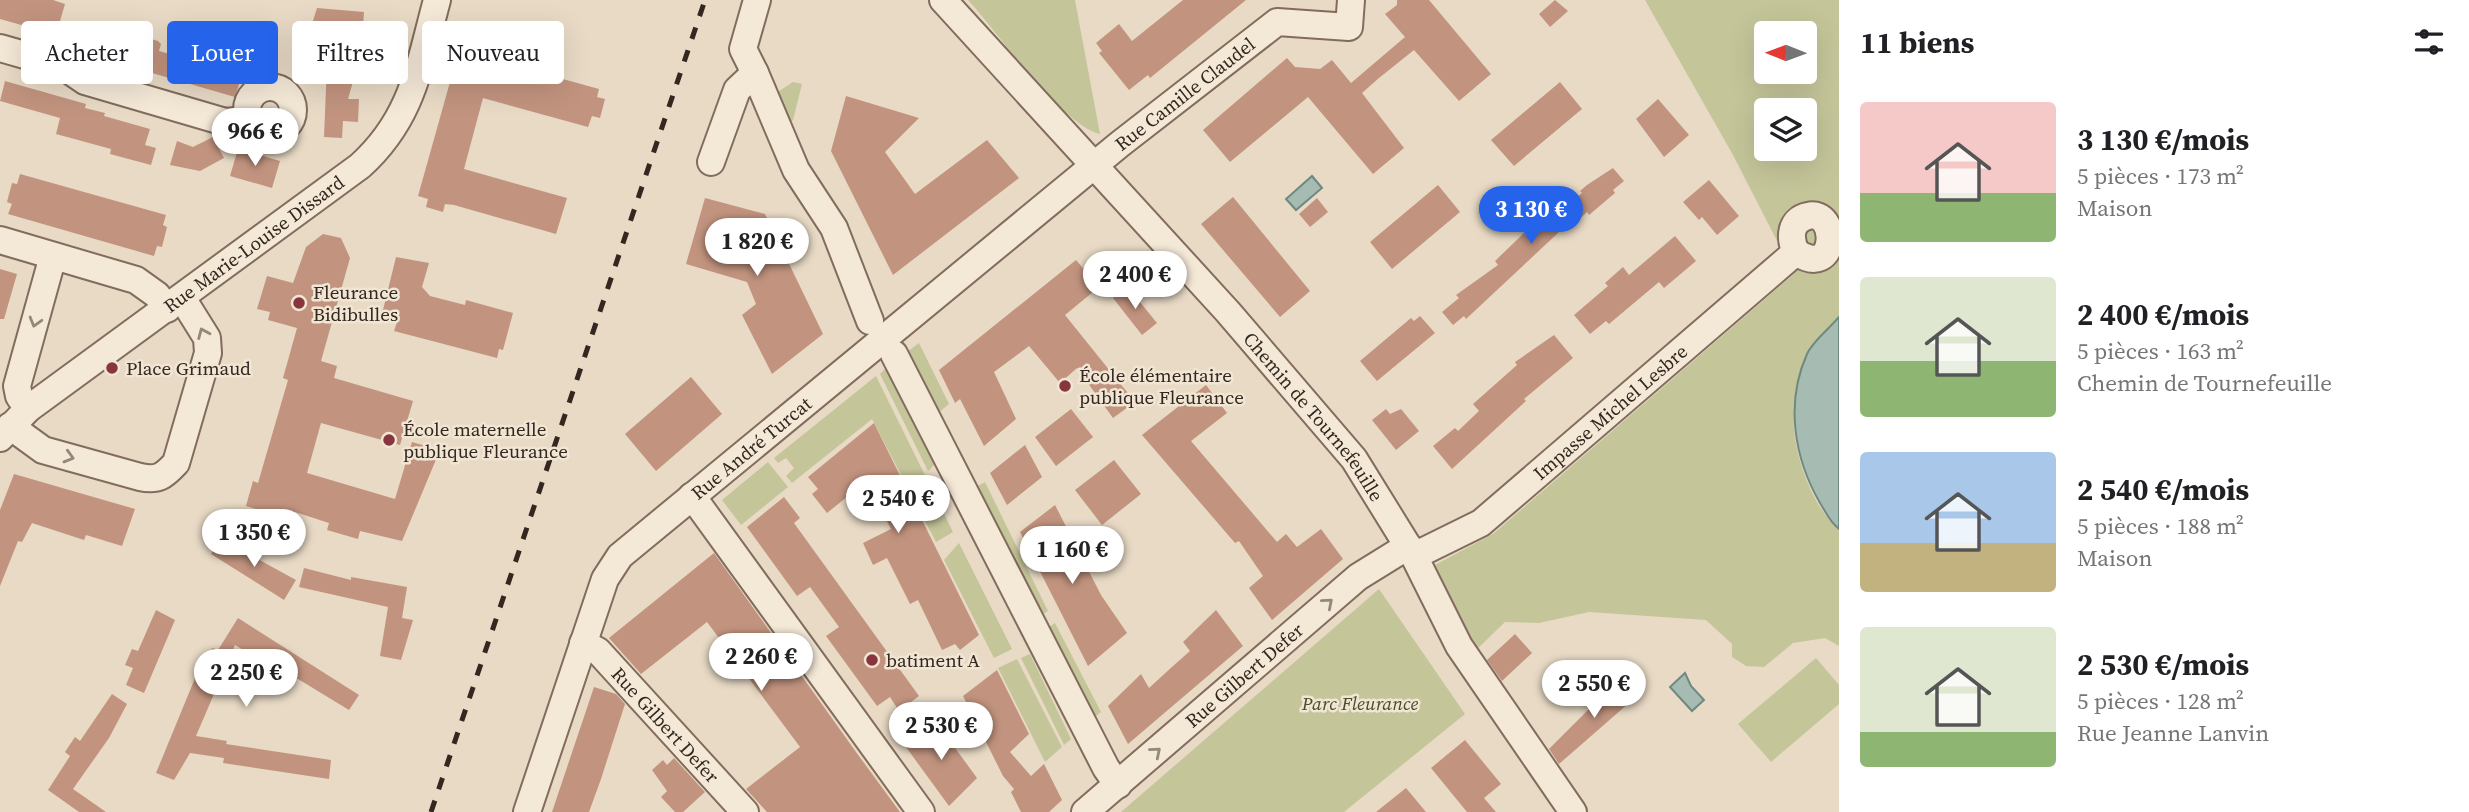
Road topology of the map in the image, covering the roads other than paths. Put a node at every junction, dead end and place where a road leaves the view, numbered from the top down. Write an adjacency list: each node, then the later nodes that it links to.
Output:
1 (437, 0): 14 (street, Rue Marie-Louise Dissard)
2 (757, 0): 7 (street)
3 (943, 0): 10 (street, Chemin de Tournefeuille)
4 (1351, 0): 5 (street, Rue Camille Claudel)
5 (1278, 11): 10 (street, Rue Camille Claudel)
6 (0, 48): 8 (street)
7 (755, 73): 9 (street); 15 (street)
8 (249, 120)
9 (711, 162)
10 (1094, 166): 18 (street, Rue André Turcat); 19 (street, Chemin de Tournefeuille)
11 (0, 240): 13 (street)
12 (1796, 252): 19 (street, Impasse Michel Lesbre)
13 (54, 256): 14 (street); 17 (street, one-way to 17)
14 (174, 303): 17 (street, Rue Marie-Louise Dissard); 17 (street, one-way to 14)
15 (870, 321)
16 (894, 354): 21 (street)
17 (13, 424)
18 (692, 496): 20 (street, Rue André Turcat); 24 (street)
19 (1411, 551): 21 (street, Rue Gilbert Defer, one-way to 19); 26 (street, Chemin de Tournefeuille)
20 (583, 643): 22 (street, Rue André Turcat); 23 (street, Rue Gilbert Defer)
21 (1118, 785): 25 (street, Rue Gilbert Defer)
22 (527, 812)
23 (745, 812)
24 (921, 812)
25 (1085, 812)
26 (1573, 812)

